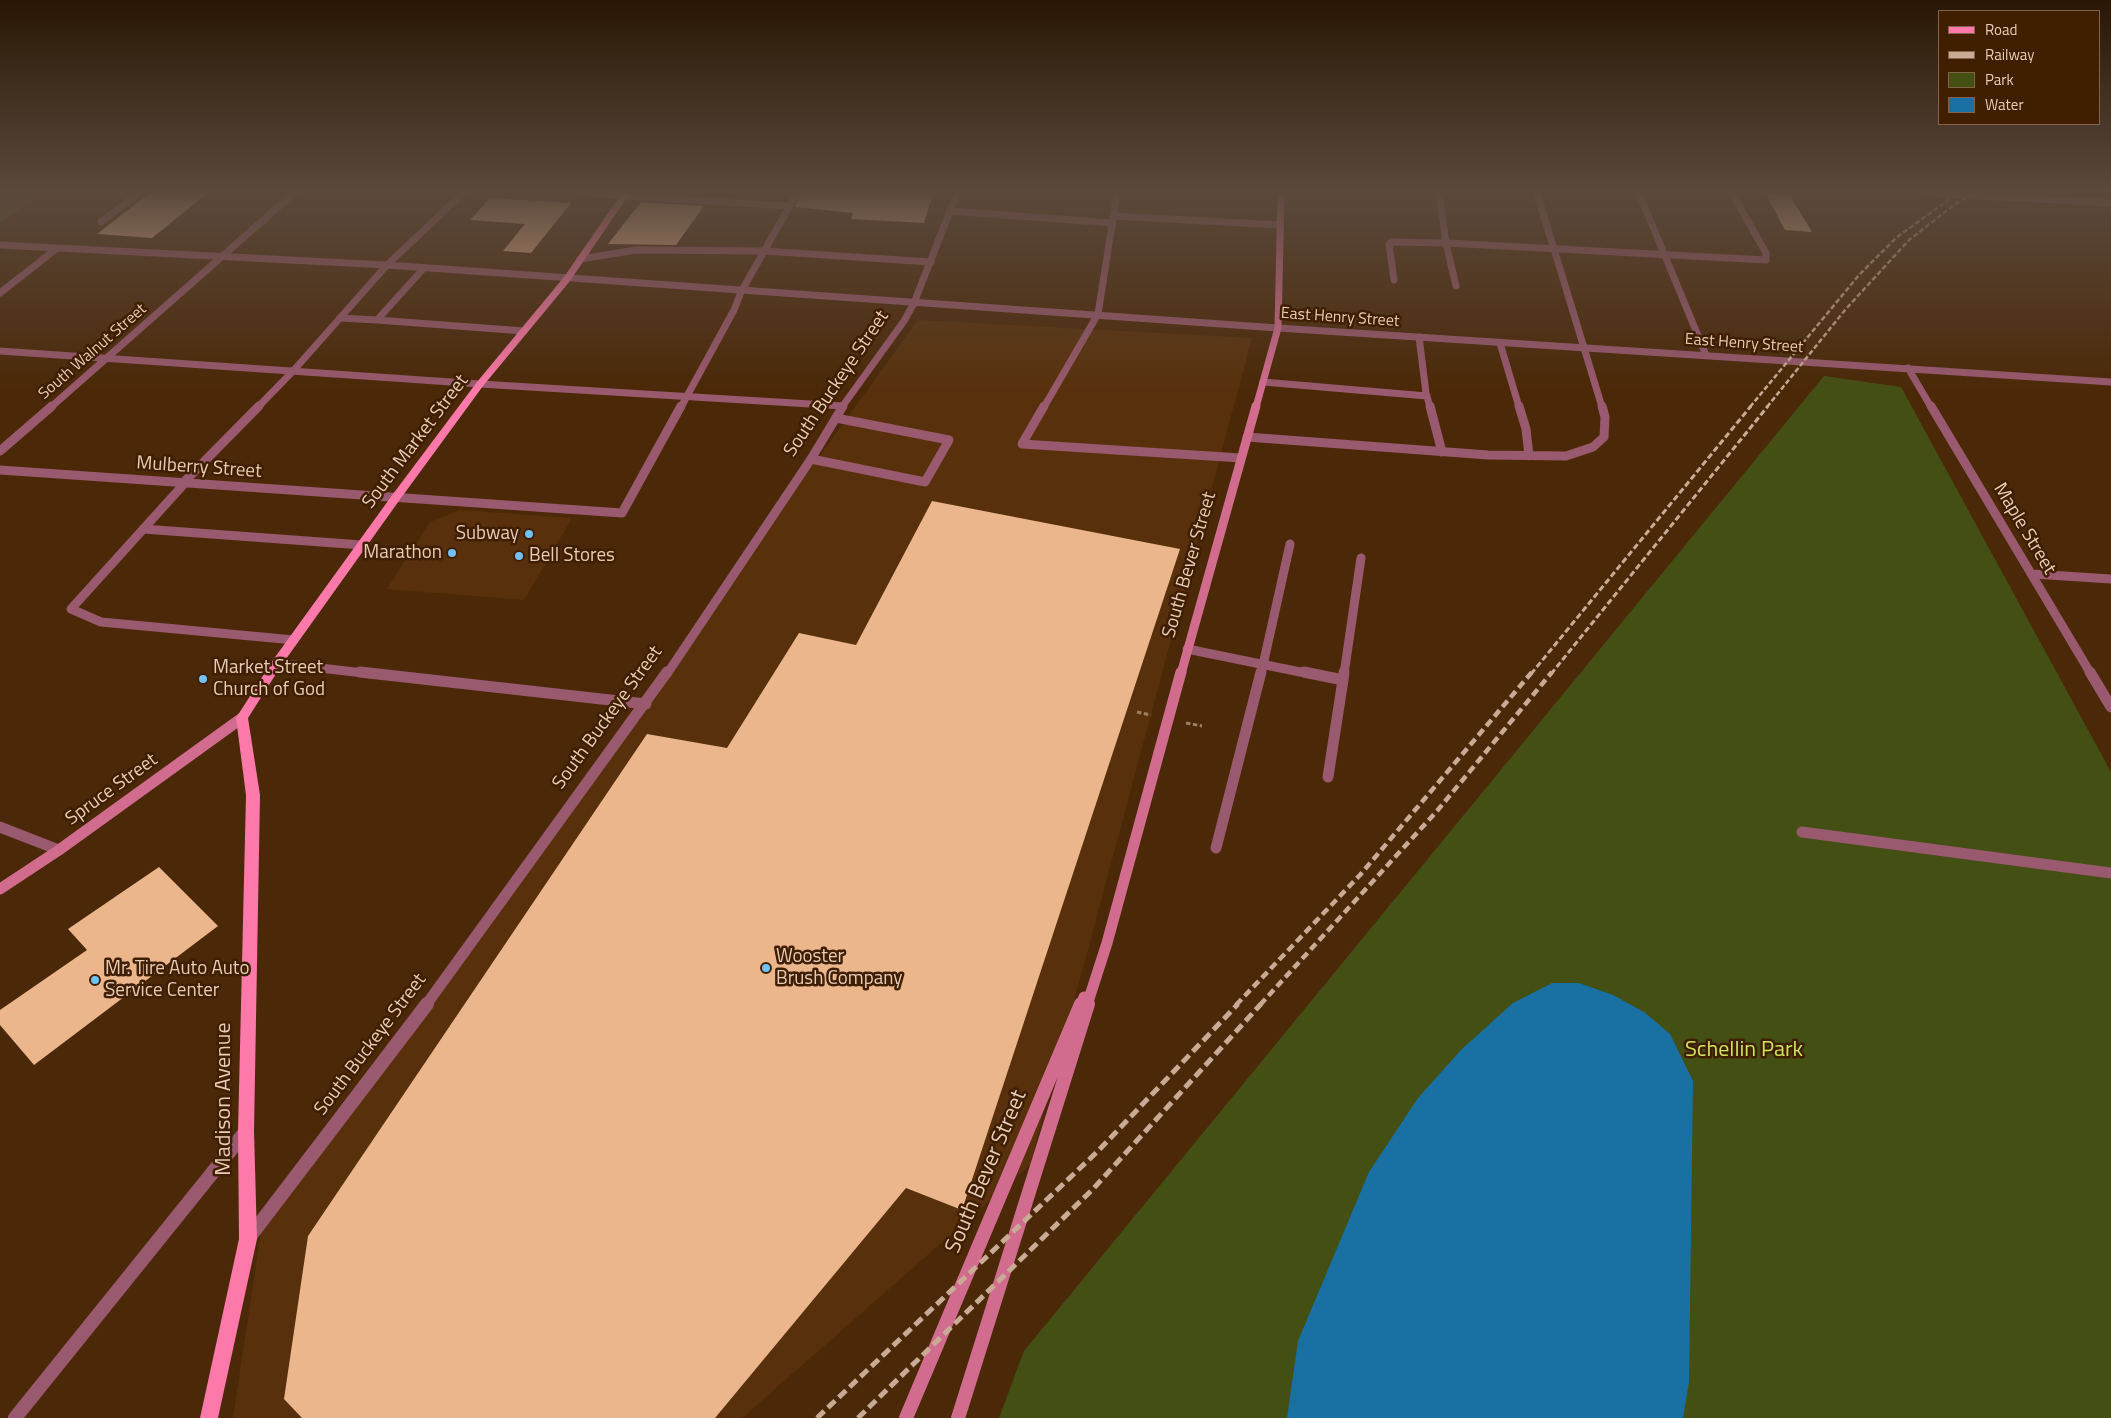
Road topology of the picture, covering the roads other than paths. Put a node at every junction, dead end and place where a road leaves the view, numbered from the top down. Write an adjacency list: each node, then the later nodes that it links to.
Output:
1 (43, 259): 24 (street)
2 (220, 259): 36 (street, South Walnut Street)
3 (276, 259): 18 (street, East Henry Street)
4 (394, 259): 18 (street)
5 (580, 259): 20 (main road, South Market Street)
6 (759, 259): 23 (street)
7 (888, 259): 17 (street)
8 (932, 259): 17 (street, South Buckeye Street)
9 (1107, 259): 26 (street)
10 (1279, 259): 29 (main road, South Bever Street)
11 (1391, 259): 21 (street)
12 (1450, 259): 22 (street)
13 (1555, 259): 33 (street)
14 (1667, 259): 35 (street)
15 (1724, 259): 16 (street)
16 (1766, 259)
17 (931, 262): 25 (street, South Buckeye Street)
18 (387, 266): 19 (street, East Henry Street); 27 (street)
19 (424, 268): 20 (street, East Henry Street); 28 (street)
20 (567, 279): 23 (street, East Henry Street); 30 (main road, South Market Street)
21 (1394, 280)
22 (1456, 286)
23 (741, 292): 25 (street, East Henry Street); 42 (street)
24 (0, 293)
25 (914, 303): 26 (street, East Henry Street); 44 (street, South Buckeye Street)
26 (1098, 314): 29 (street, East Henry Street); 50 (street)
27 (340, 318): 28 (street); 38 (street)
28 (377, 320): 30 (street)
29 (1278, 328): 31 (street, East Henry Street); 39 (main road, South Bever Street)
30 (524, 332): 41 (main road, South Market Street)
31 (1419, 337): 32 (street, East Henry Street); 43 (street)
32 (1500, 342): 33 (street, East Henry Street); 49 (street)
33 (1582, 348): 35 (street, East Henry Street); 49 (street)
34 (0, 351): 36 (street)
35 (1706, 355): 37 (street, East Henry Street)
36 (109, 358): 38 (street); 47 (street, South Walnut Street)
37 (1908, 368): 40 (street, East Henry Street); 59 (street, Maple Street)
38 (294, 370): 41 (street); 53 (street)
39 (1263, 382): 43 (street); 46 (main road, South Bever Street)
40 (2111, 382)
41 (480, 384): 42 (street); 54 (main road, South Market Street)
42 (687, 396): 44 (street); 54 (street, Mulberry Street)
43 (1427, 396): 48 (street)
44 (843, 406): 45 (street, South Buckeye Street)
45 (836, 418): 51 (street, South Buckeye Street); 51 (street)
46 (1247, 437): 48 (street); 50 (main road, South Bever Street)
47 (0, 451)
48 (1442, 452): 49 (street)
49 (1529, 456)
50 (1241, 458): 62 (main road, South Bever Street)
51 (811, 459): 66 (street, South Buckeye Street)
52 (0, 470): 53 (street, Mulberry Street)
53 (183, 484): 54 (street, Mulberry Street); 55 (street)
54 (397, 496): 57 (main road, South Market Street)
55 (143, 529): 57 (street); 61 (street)
56 (1290, 544): 64 (street)
57 (362, 545): 61 (main road, South Market Street)
58 (1361, 558): 65 (street)
59 (2033, 574): 60 (street); 67 (street, Maple Street)
60 (2111, 579)
61 (294, 640): 63 (main road, South Market Street)
62 (1187, 649): 64 (street); 76 (main road, South Bever Street)
63 (277, 662): 66 (street); 68 (main road, South Market Street)
64 (1263, 664): 65 (street); 72 (street)
65 (1343, 680): 69 (street)
66 (646, 704): 78 (street, South Buckeye Street)
67 (2111, 707)
68 (242, 718): 73 (main road, Spruce Street); 77 (main road, Madison Avenue)
69 (1328, 777)
70 (0, 827): 73 (street)
71 (1802, 832): 74 (street)
72 (1216, 848)
73 (59, 850): 75 (main road, Spruce Street)
74 (2111, 873)
75 (0, 889)
76 (1107, 943): 81 (main road, South Bever Street); 82 (main road, South Bever Street)
77 (246, 1131): 78 (main road, Madison Avenue); 79 (street)
78 (248, 1239): 80 (main road, Madison Avenue)
79 (14, 1418)
80 (210, 1418)
81 (906, 1418)
82 (958, 1418)

